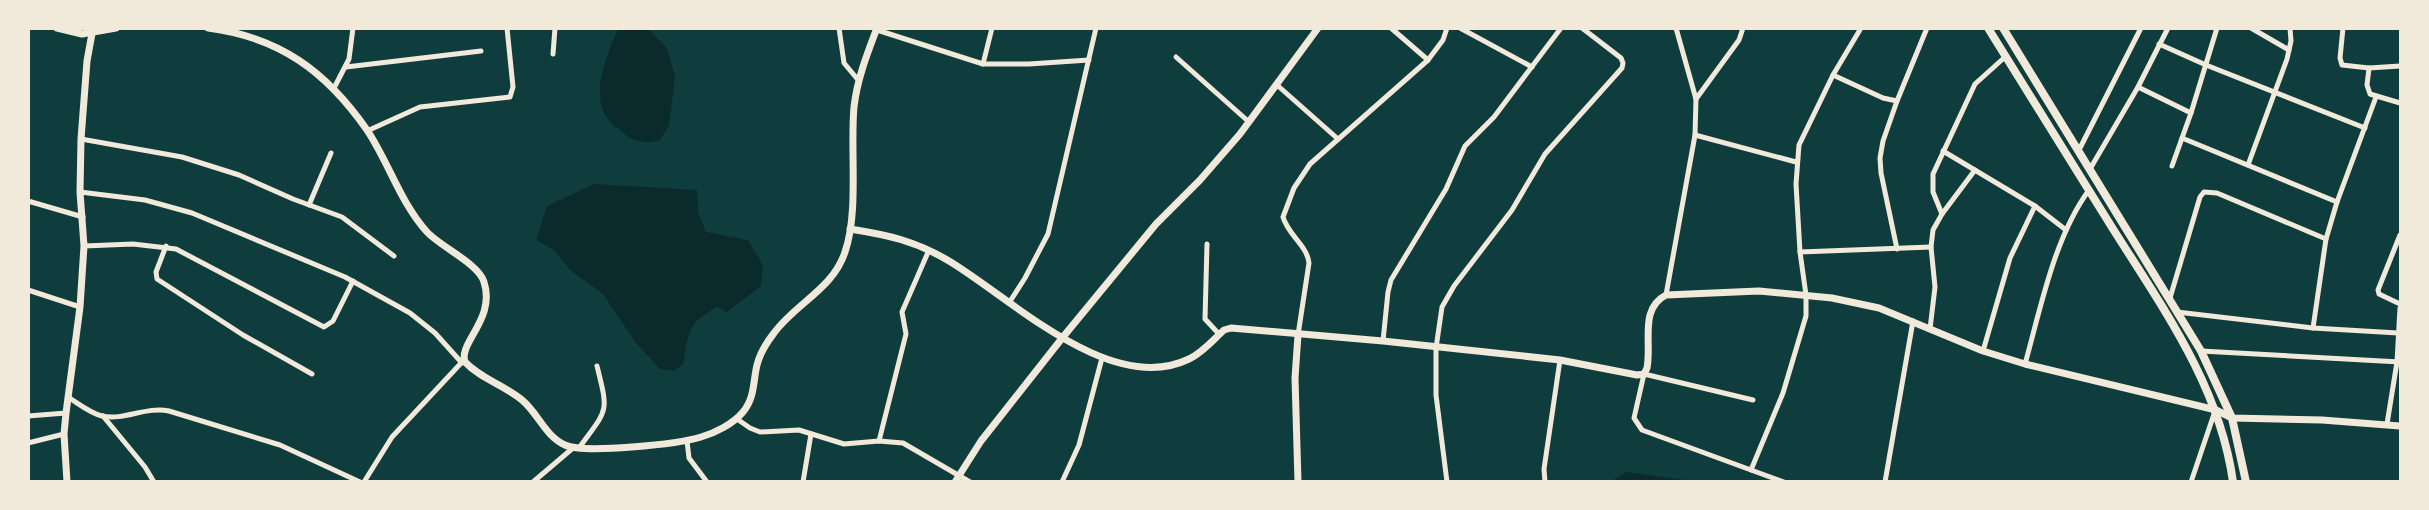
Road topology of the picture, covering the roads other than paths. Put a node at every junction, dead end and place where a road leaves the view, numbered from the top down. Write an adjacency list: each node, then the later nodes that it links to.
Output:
1 (57, 28): 29 (street)
2 (116, 28): 29 (street)
3 (208, 28): 48 (street)
4 (353, 28): 41 (street)
5 (507, 28): 57 (street)
6 (555, 28): 33 (street)
7 (839, 28): 45 (street)
8 (992, 28): 38 (street)
9 (1096, 28): 36 (street)
10 (1318, 28): 46 (street)
11 (1391, 28): 37 (street)
12 (1447, 28): 37 (street)
13 (1460, 28): 42 (street)
14 (1561, 28): 42 (street)
15 (1582, 28): 107 (street)
16 (1676, 28): 51 (street)
17 (1743, 28): 51 (street)
18 (1861, 28): 44 (street)
19 (1927, 28): 52 (street)
20 (1988, 28): 35 (main road)
21 (2002, 28): 62 (main road)
22 (2141, 28): 62 (street)
23 (2168, 28): 30 (street)
24 (2217, 28): 39 (street)
25 (2250, 28): 31 (street)
26 (2290, 28): 31 (street)
27 (2343, 28): 43 (street)
28 (877, 29): 38 (street); 45 (street)
29 (92, 31): 60 (street)
30 (2160, 44): 39 (street); 47 (street)
31 (2289, 50): 49 (street)
32 (481, 51): 41 (street)
33 (553, 54)
34 (1176, 57): 55 (street)
35 (2005, 57): 63 (street); 70 (main road)
36 (1089, 60): 38 (street); 95 (street)
37 (1428, 60): 61 (street)
38 (983, 64)
39 (2206, 65): 49 (street); 54 (street)
40 (2400, 66): 43 (street)
41 (346, 67): 48 (street)
42 (1532, 67): 106 (street)
43 (2368, 68): 50 (street)
44 (1833, 75): 52 (street); 65 (street)
45 (859, 81): 78 (street)
46 (1277, 85): 55 (street); 61 (street)
47 (2138, 87): 54 (street); 68 (street)
48 (333, 90): 57 (street)
49 (2277, 92): 56 (street); 66 (street)
50 (2376, 97): 53 (street); 56 (street)
51 (1696, 99): 58 (street)
52 (1897, 101): 86 (street)
53 (2400, 103)
54 (2191, 113): 59 (street)
55 (1249, 122): 105 (street)
56 (2365, 128): 73 (street)
57 (367, 130): 112 (street)
58 (1695, 135): 65 (street); 92 (street)
59 (2182, 138): 66 (street); 67 (street)
60 (81, 139): 71 (street); 74 (street)
61 (1338, 140): 104 (street)
62 (2079, 150): 68 (main road)
63 (1943, 151): 69 (street); 76 (street)
64 (331, 153): 74 (street)
65 (1796, 162): 88 (street)
66 (2248, 165): 73 (street)
67 (2172, 166)
68 (2090, 169): 94 (main road)
69 (1975, 170): 75 (street); 76 (street)
70 (2089, 190): 79 (street); 120 (main road)
71 (80, 192): 77 (street); 90 (street)
72 (28, 201): 77 (street)
73 (2337, 202): 81 (street)
74 (309, 205): 89 (street)
75 (2035, 206): 79 (street); 108 (street)
76 (1942, 214): 85 (street)
77 (83, 217): 83 (street)
78 (850, 229): 87 (street); 125 (street)
79 (2066, 230): 114 (street)
80 (2400, 235): 96 (street)
81 (2326, 239): 94 (street); 100 (street)
82 (1207, 244): 103 (street)
83 (84, 246): 84 (street); 97 (street)
84 (166, 246): 90 (street); 116 (street)
85 (1931, 247): 86 (street); 101 (street)
86 (1897, 249): 88 (street)
87 (929, 250): 95 (street); 131 (street)
88 (1800, 252): 93 (street)
89 (394, 256)
90 (353, 281): 112 (street)
91 (28, 290): 97 (street)
92 (1666, 295): 93 (street); 117 (street)
93 (1806, 295): 99 (street); 134 (street)
94 (2170, 298): 98 (main road)
95 (1009, 303): 105 (street)
96 (2400, 306): 102 (street)
97 (80, 307): 118 (street)
98 (2177, 312): 100 (street); 109 (main road)
99 (1913, 321): 101 (street); 149 (street)
100 (2313, 328): 102 (street)
101 (1930, 329): 108 (street)
102 (2398, 333): 113 (street)
103 (1219, 334): 104 (street); 110 (street)
104 (1298, 335): 106 (street); 145 (street)
105 (1063, 337): 110 (street); 135 (street)
106 (1383, 341): 107 (street)
107 (1437, 348): 111 (street); 146 (street)
108 (1983, 351): 114 (street)
109 (2201, 351): 113 (street); 124 (main road)
110 (1102, 358): 144 (street)
111 (1560, 360): 117 (street); 147 (street)
112 (463, 362): 133 (street); 138 (street)
113 (2399, 362): 126 (street)
114 (2025, 364): 120 (street)
115 (597, 366): 133 (street)
116 (312, 374)
117 (1644, 374): 119 (street); 134 (street)
118 (68, 397): 121 (street); 123 (street)
119 (1753, 400)
120 (2216, 410): 124 (street); 150 (street); 151 (main road)
121 (66, 413): 122 (street); 128 (street)
122 (28, 416)
123 (103, 416): 137 (street); 138 (street)
124 (2232, 418): 126 (street); 152 (main road)
125 (737, 419): 129 (street); 130 (street)
126 (2387, 424): 127 (street)
127 (2400, 426)
128 (64, 434): 132 (street); 136 (street)
129 (811, 434): 131 (street); 141 (street)
130 (687, 441): 133 (street); 140 (street)
131 (879, 441): 135 (street)
132 (28, 443)
133 (576, 448): 139 (street)
134 (1751, 470): 148 (street)
135 (960, 474): 142 (street); 143 (street)
136 (67, 482)
137 (154, 482)
138 (362, 482)
139 (533, 482)
140 (707, 482)
141 (803, 482)
142 (955, 482)
143 (970, 482)
144 (1062, 482)
145 (1298, 482)
146 (1447, 482)
147 (1545, 482)
148 (1784, 482)
149 (1885, 482)
150 (2191, 482)
151 (2233, 482)
152 (2246, 482)

